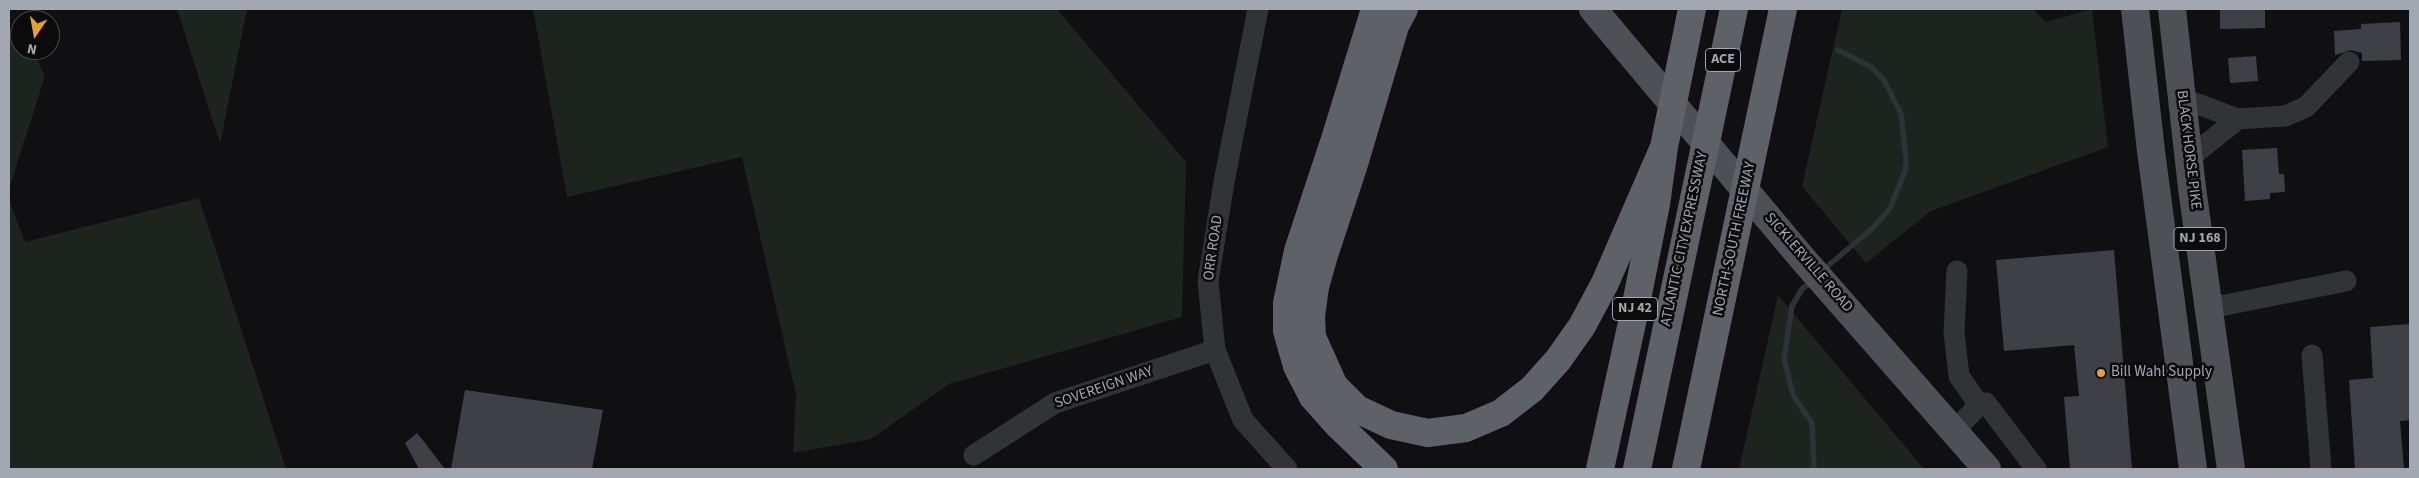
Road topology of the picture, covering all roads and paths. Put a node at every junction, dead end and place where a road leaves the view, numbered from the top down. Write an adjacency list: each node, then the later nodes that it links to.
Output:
1 (1258, 9): 22 (street, ORR ROAD)
2 (1375, 9): 28 (highway)
3 (1404, 9): 14 (highway)
4 (1593, 9): 25 (main road, SICKLERVILLE ROAD)
5 (1692, 9): 14 (highway, NJ 42)
6 (1734, 9): 30 (highway, ATLANTIC CITY EXPRESSWAY / ACE)
7 (1783, 9): 16 (highway, NORTH-SOUTH FREEWAY)
8 (1798, 9): 16 (highway)
9 (2135, 9): 18 (main road, NJ 168)
10 (2172, 9): 12 (main road, BLACK HORSE PIKE / NJ 168)
11 (2349, 62): 13 (street)
12 (2182, 98): 13 (street); 15 (main road, BLACK HORSE PIKE / NJ 168)
13 (2238, 119): 15 (street)
14 (1664, 147): 29 (highway, NJ 42)
15 (2189, 158): 17 (main road, BLACK HORSE PIKE / NJ 168)
16 (1751, 167): 31 (highway, NORTH-SOUTH FREEWAY)
17 (2192, 188): 18 (main road); 21 (main road, BLACK HORSE PIKE / NJ 168)
18 (2156, 193): 34 (main road, NJ 168)
19 (1957, 271): 24 (street)
20 (2346, 282): 21 (street)
21 (2210, 308): 35 (main road, BLACK HORSE PIKE / NJ 168)
22 (1215, 350): 26 (street, SOVEREIGN WAY); 27 (street, ORR ROAD)
23 (2312, 355): 36 (street)
24 (1979, 405): 25 (street); 33 (street)
25 (1954, 431): 32 (main road, SICKLERVILLE ROAD)
26 (974, 455)
27 (1287, 469)
28 (1384, 469)
29 (1600, 469)
30 (1637, 469)
31 (1686, 469)
32 (1987, 469)
33 (2036, 469)
34 (2193, 469)
35 (2231, 469)
36 (2321, 469)

